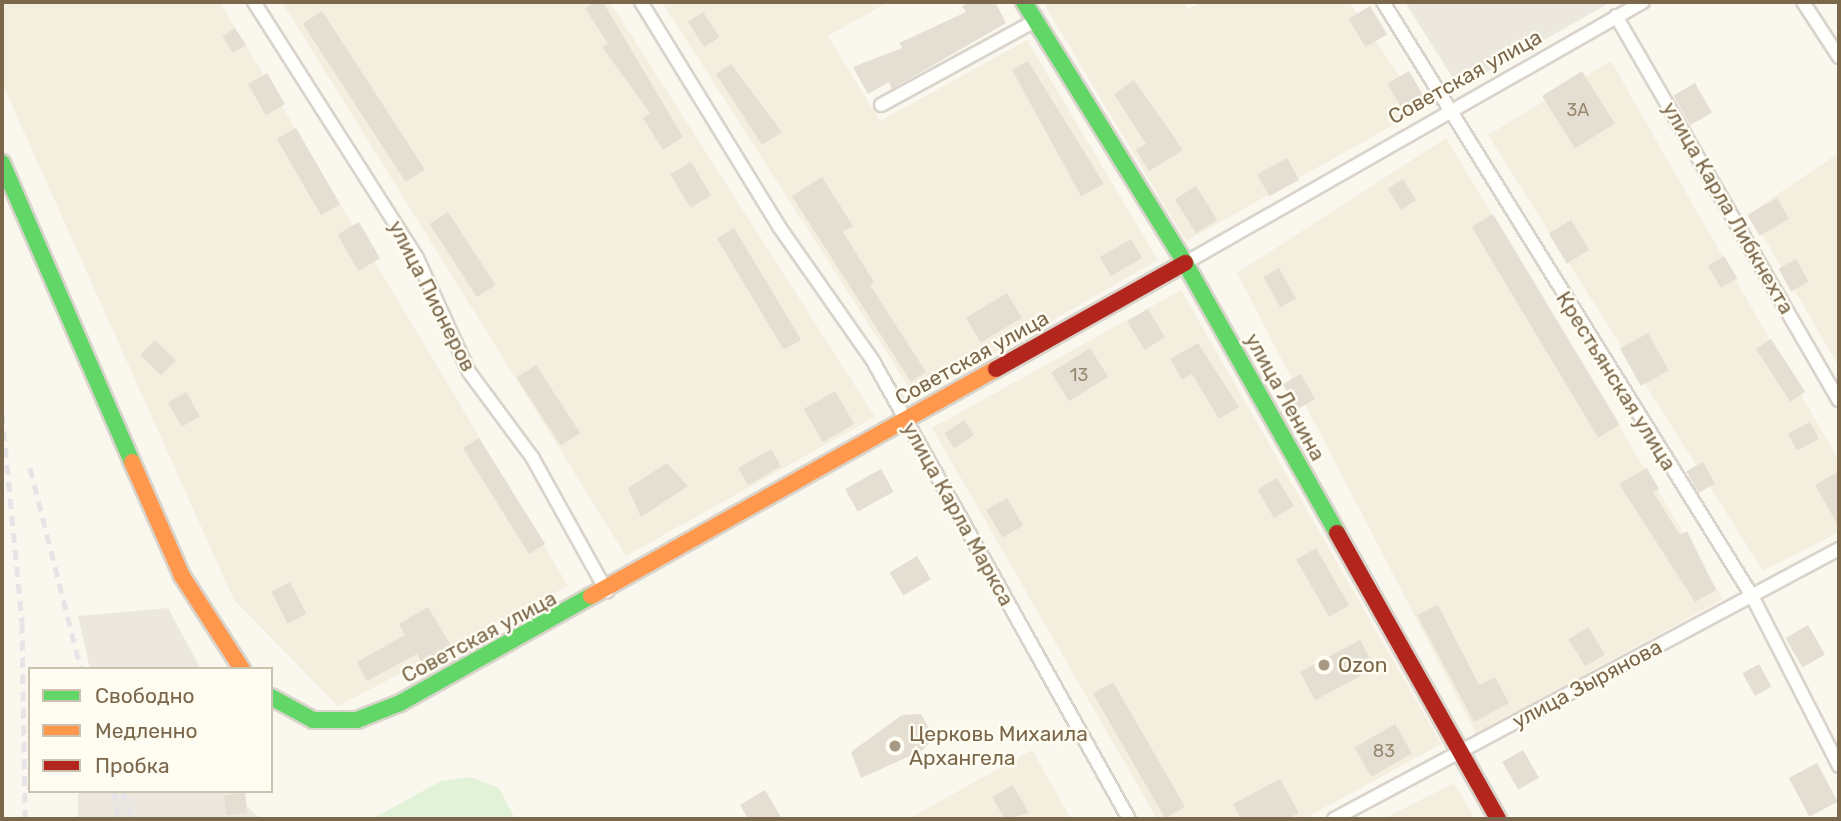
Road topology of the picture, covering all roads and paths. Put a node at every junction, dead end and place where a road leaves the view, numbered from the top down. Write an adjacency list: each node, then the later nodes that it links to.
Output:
1 (254, 2): 17 (street, улица Пионеров)
2 (641, 2): 15 (street, улица Карла Маркса)
3 (1024, 2): 8 (street, улица Ленина)
4 (1383, 2): 11 (street, Крестьянская улица)
5 (1643, 2): 7 (street, Советская улица)
6 (1802, 2): 9 (street)
7 (1616, 16): 11 (street, Советская улица); 14 (street, улица Карла Либкнехта)
8 (1035, 21): 10 (street); 13 (street, улица Ленина)
9 (1839, 57)
10 (881, 104)
11 (1445, 111): 13 (street, Советская улица); 18 (street, Крестьянская улица)
12 (2, 163): 19 (street)
13 (1185, 263): 15 (street, Советская улица); 21 (street, улица Ленина)
14 (1839, 400)
15 (905, 419): 17 (street, Советская улица); 23 (street, улица Карла Маркса)
16 (1839, 548): 18 (street, улица Зырянова)
17 (607, 592): 20 (street, Советская улица)
18 (1752, 596): 21 (street, улица Зырянова); 22 (street, Крестьянская улица)
19 (241, 667)
20 (273, 698)
21 (1460, 751): 24 (street, улица Зырянова); 25 (street, улица Ленина)
22 (1839, 766)
23 (1129, 819)
24 (1334, 819)
25 (1498, 819)

